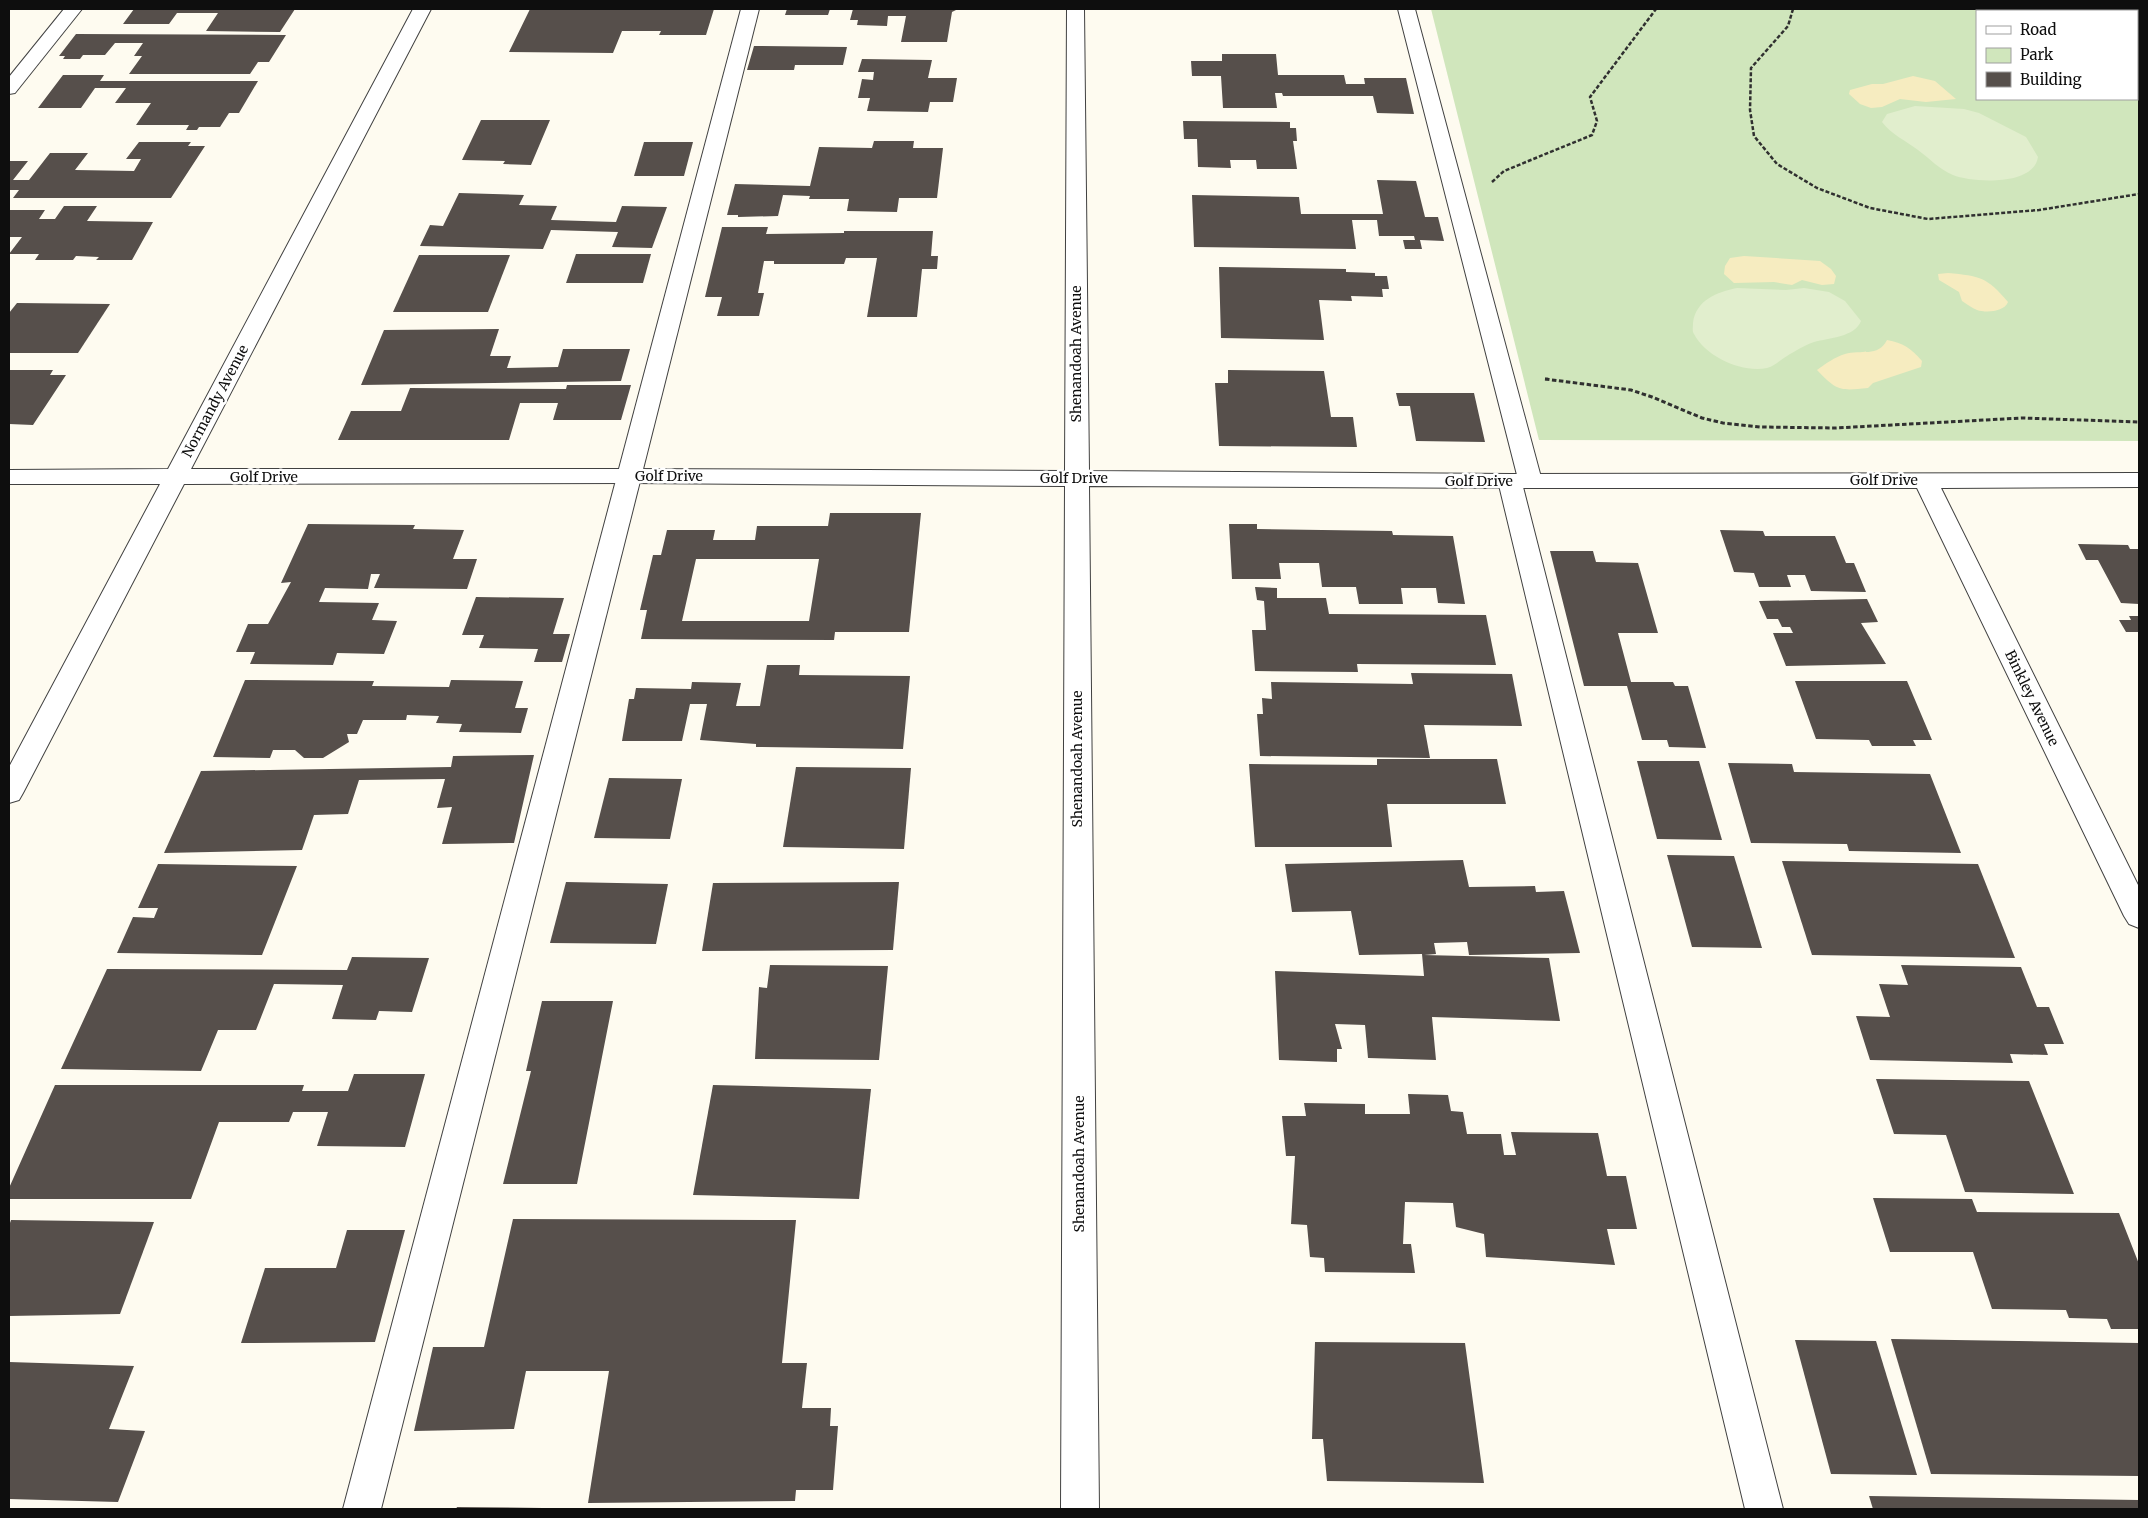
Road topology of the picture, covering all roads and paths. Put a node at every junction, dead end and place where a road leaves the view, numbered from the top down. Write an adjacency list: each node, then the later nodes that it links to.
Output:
1 (73, 9): 8 (street)
2 (422, 9): 15 (street, Normandy Avenue)
3 (750, 9): 13 (street)
4 (1076, 9): 16 (street, Shenandoah Avenue)
5 (1406, 9): 19 (street)
6 (1656, 9): 9 (path)
7 (1793, 9): 10 (path)
8 (9, 89)
9 (1489, 186)
10 (2139, 194)
11 (1541, 379): 12 (path)
12 (2139, 422)
13 (630, 476): 15 (street, Golf Drive); 16 (street, Golf Drive); 22 (street)
14 (9, 477): 15 (street, Golf Drive)
15 (175, 477): 20 (street, Normandy Avenue)
16 (1076, 478): 19 (street, Golf Drive); 23 (street, Shenandoah Avenue)
17 (1925, 480): 18 (street, Golf Drive); 19 (street, Golf Drive); 21 (street, Binkley Avenue)
18 (2139, 480)
19 (1520, 481): 24 (street)
20 (9, 793)
21 (2139, 916)
22 (362, 1509)
23 (1080, 1509)
24 (1764, 1509)

